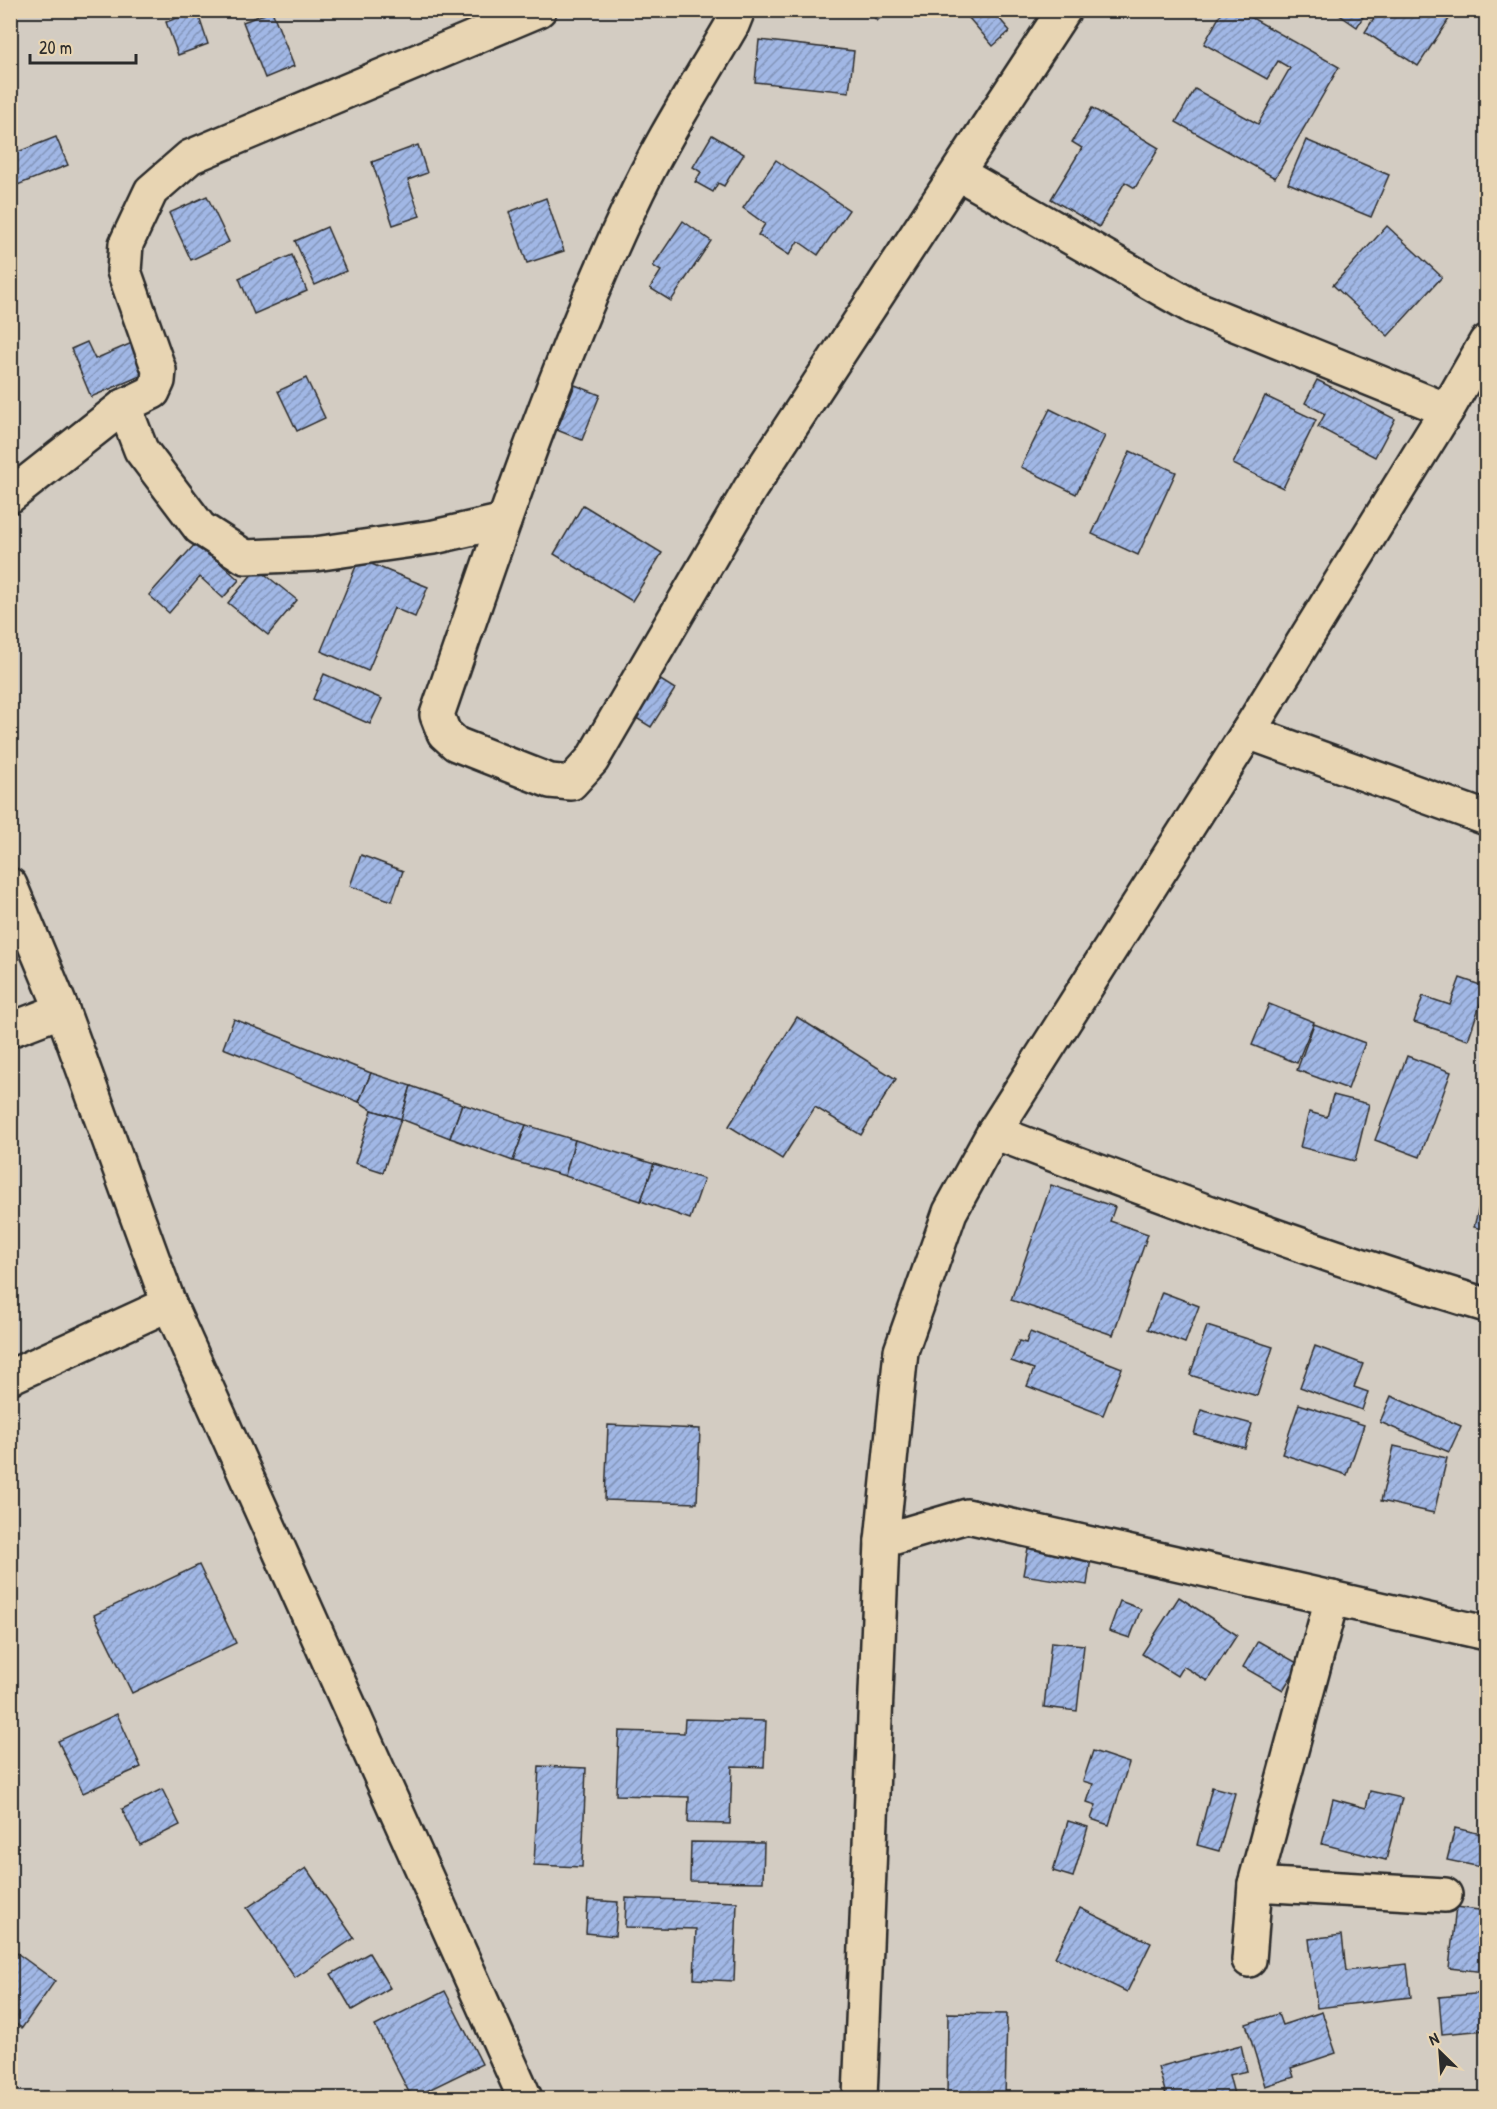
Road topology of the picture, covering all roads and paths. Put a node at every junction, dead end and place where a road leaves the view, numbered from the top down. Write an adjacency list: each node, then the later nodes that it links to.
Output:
1 (539, 10): 6 (street)
2 (738, 10): 9 (street)
3 (1064, 10): 4 (street)
4 (958, 173): 7 (street); 9 (street)
5 (1486, 342): 7 (street)
6 (124, 406): 8 (street); 9 (street)
7 (1447, 410): 10 (street)
8 (10, 496)
9 (504, 521)
10 (1248, 732): 11 (street); 15 (street)
11 (1486, 818)
12 (10, 885): 13 (street)
13 (62, 1010): 14 (street); 16 (street)
14 (10, 1030)
15 (994, 1132): 17 (street); 19 (street)
16 (169, 1304): 18 (street); 25 (street)
17 (1486, 1305)
18 (10, 1377)
19 (882, 1541): 20 (street); 26 (street)
20 (1332, 1598): 21 (street); 22 (street)
21 (1486, 1633)
22 (1255, 1884): 23 (street); 24 (street)
23 (1445, 1895)
24 (1249, 1960)
25 (525, 2098)
26 (860, 2098)

